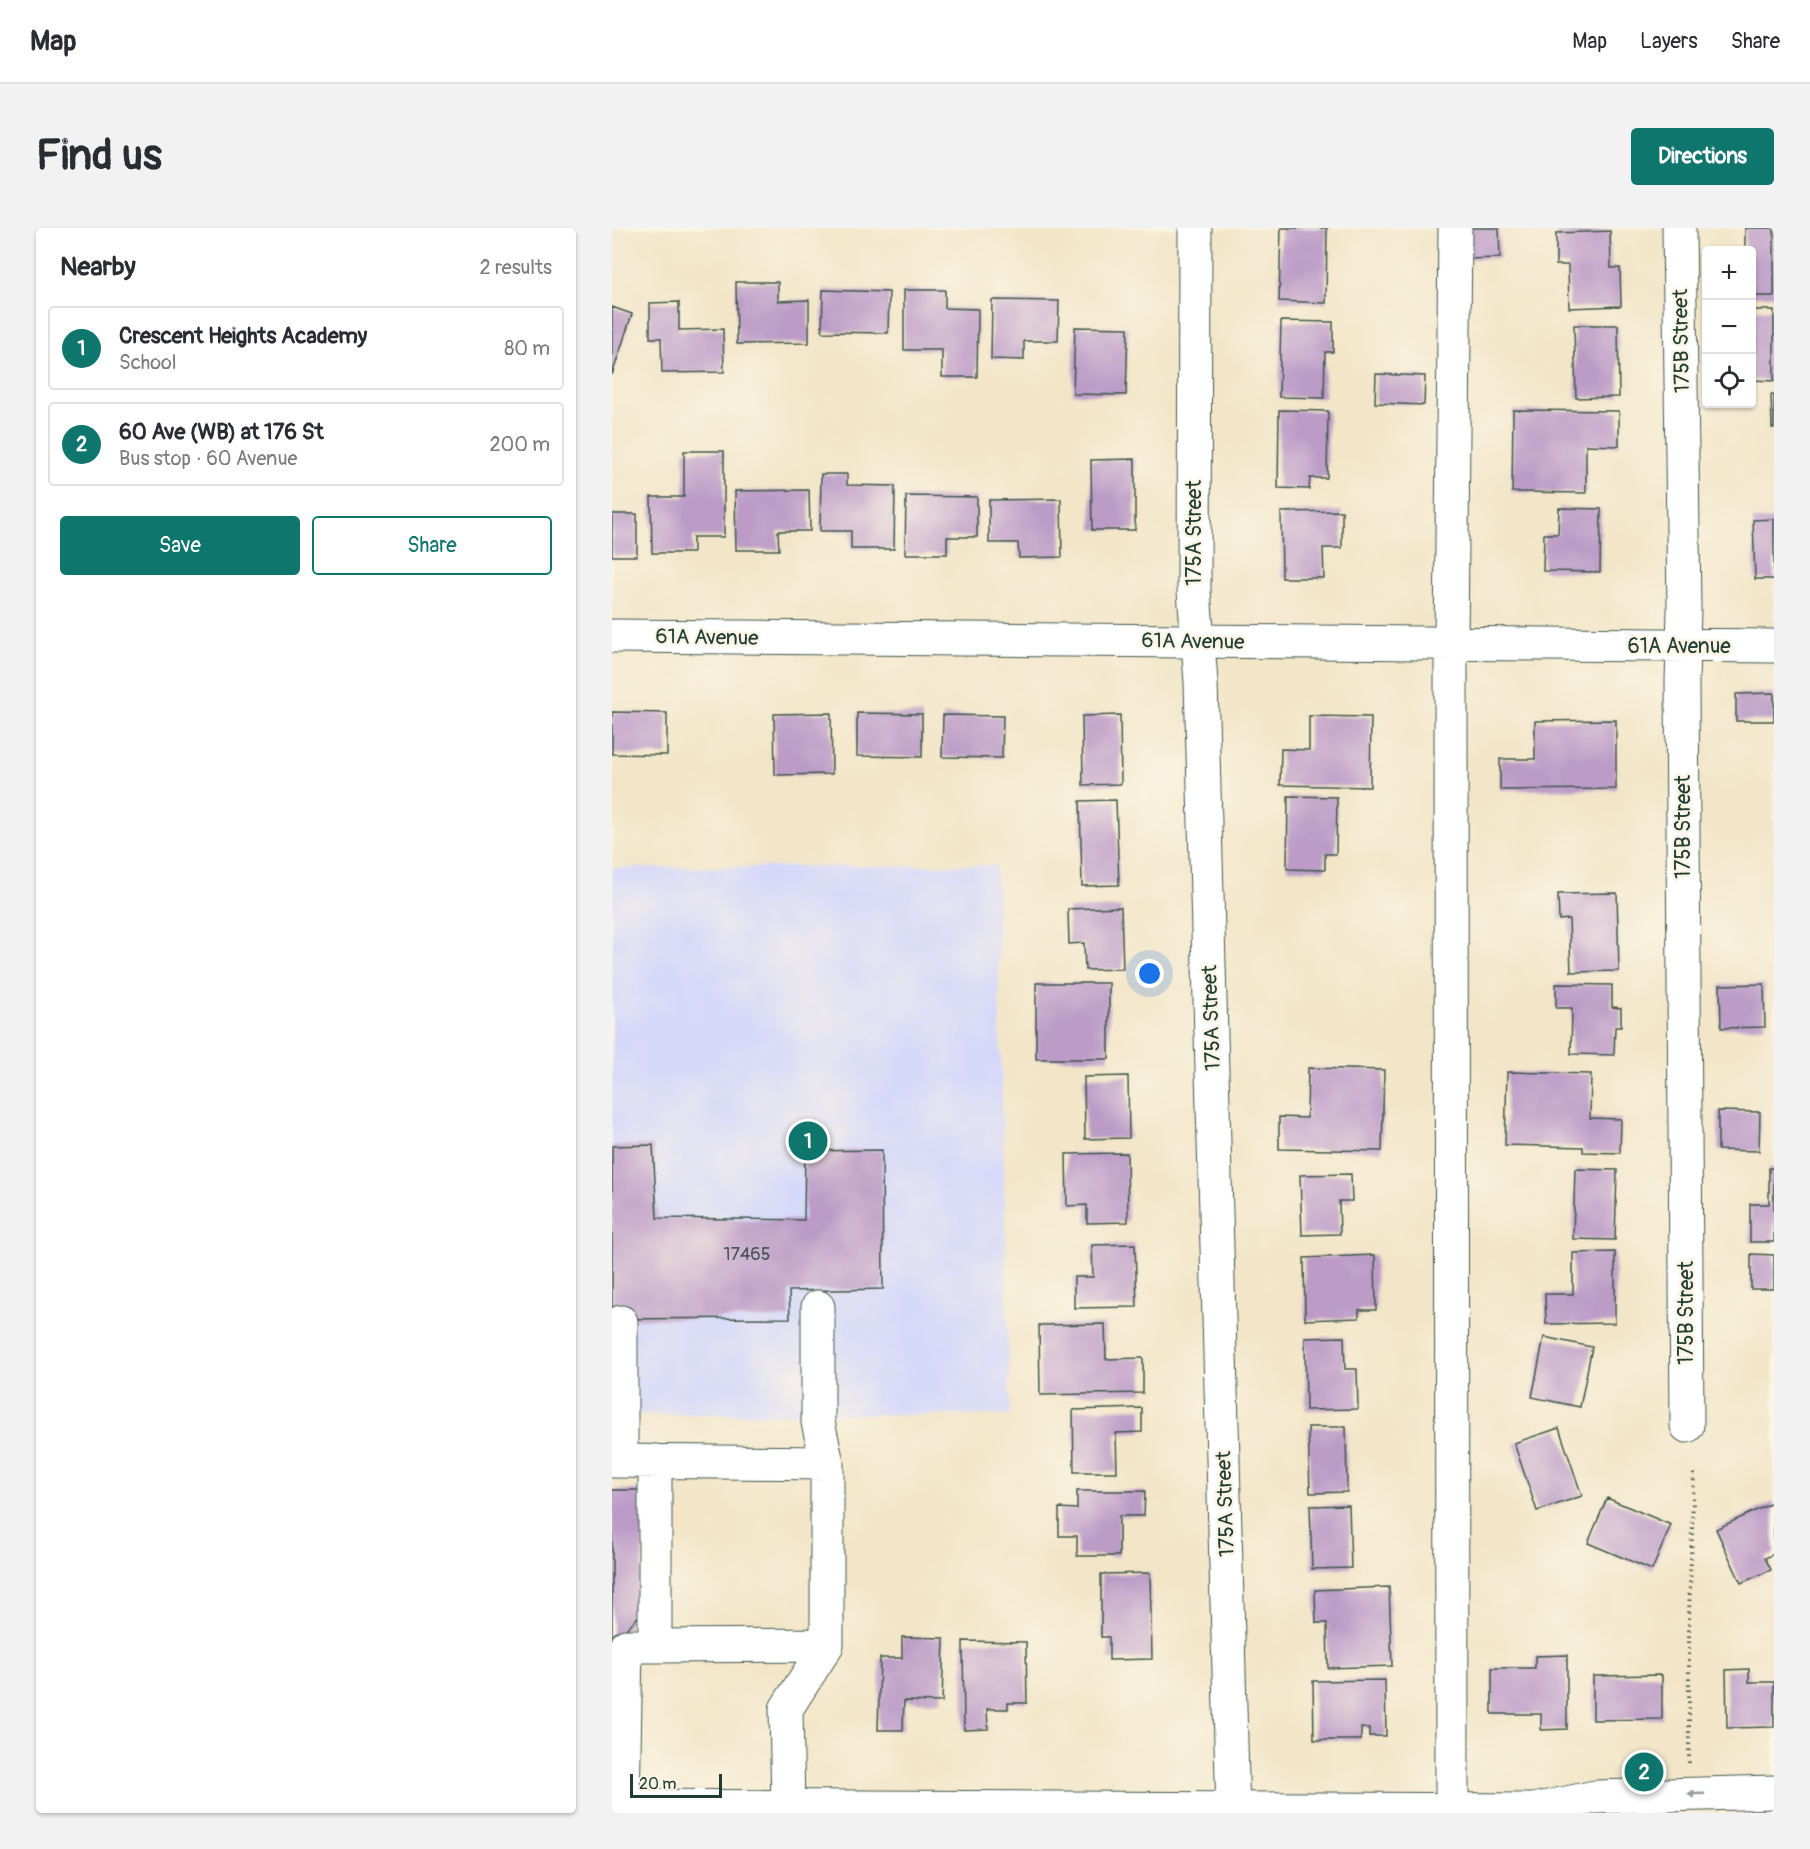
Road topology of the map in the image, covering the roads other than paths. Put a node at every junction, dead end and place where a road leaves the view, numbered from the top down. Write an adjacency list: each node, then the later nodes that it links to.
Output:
1 (1195, 228): 5 (street, 175A Street)
2 (1455, 228): 6 (street)
3 (1679, 228): 7 (street, 175B Street)
4 (612, 636): 5 (street, 61A Avenue)
5 (1198, 641): 6 (street, 61A Avenue); 21 (street, 175A Street)
6 (1451, 644): 7 (street, 61A Avenue); 20 (street)
7 (1683, 646): 8 (street, 61A Avenue); 11 (street, 175B Street)
8 (1774, 646)
9 (818, 1307): 14 (street)
10 (621, 1322): 12 (street)
11 (1687, 1426)
12 (617, 1461): 13 (street)
13 (655, 1461): 14 (street); 16 (street)
14 (827, 1462): 15 (street)
15 (827, 1645): 16 (street); 19 (street)
16 (655, 1647): 18 (street)
17 (1774, 1792): 22 (street, one-way to 22)
18 (617, 1806): 19 (street)
19 (788, 1807): 21 (street)
20 (1452, 1810): 21 (street); 22 (street)
21 (1233, 1811)
22 (1540, 1812)

